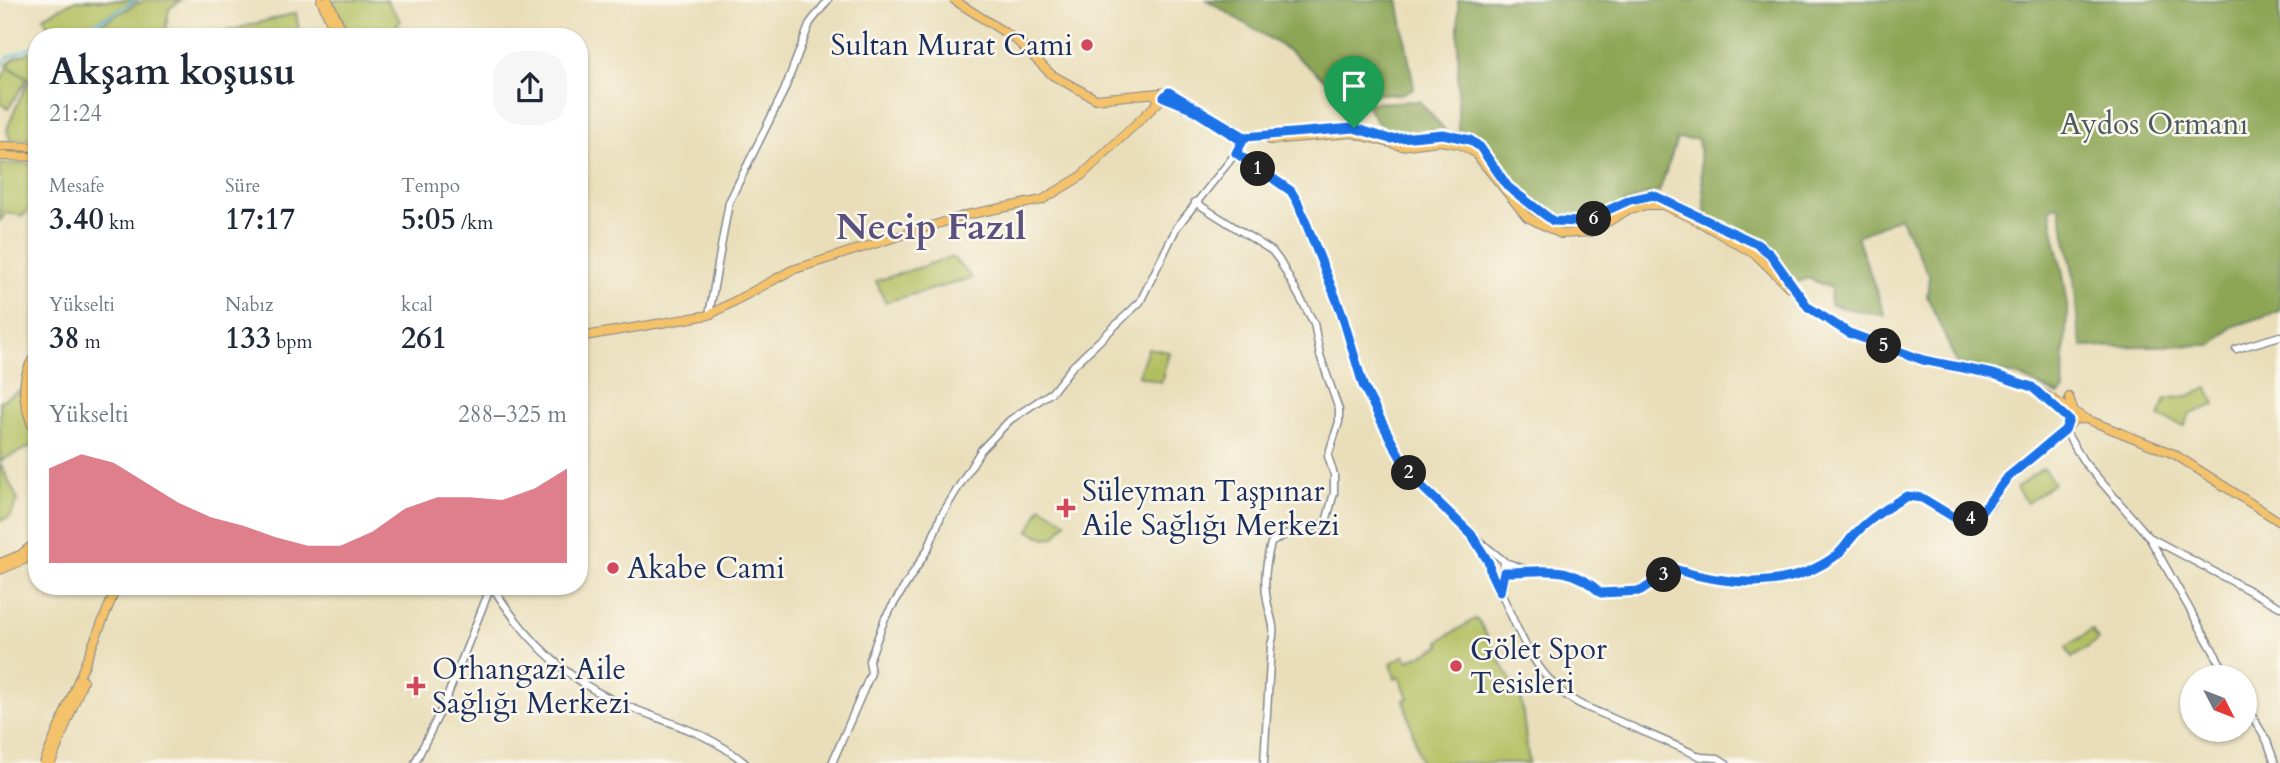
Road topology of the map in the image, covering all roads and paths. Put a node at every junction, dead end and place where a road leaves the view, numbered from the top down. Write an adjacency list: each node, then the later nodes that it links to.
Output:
1 (321, 0): 6 (main road)
2 (328, 0): 7 (main road)
3 (828, 0): 16 (street)
4 (946, 0): 8 (main road)
5 (954, 0): 8 (main road)
6 (333, 28)
7 (341, 28)
8 (1166, 94): 9 (main road); 16 (main road)
9 (1244, 139): 12 (street); 21 (main road)
10 (0, 146): 11 (main road)
11 (28, 147)
12 (1236, 153): 15 (street); 25 (street)
13 (0, 156): 14 (main road)
14 (28, 157)
15 (1195, 202): 48 (street); 49 (street)
16 (709, 314): 17 (main road)
17 (588, 335)
18 (2280, 337): 19 (street)
19 (2236, 349)
20 (28, 365): 22 (main road)
21 (2072, 415): 23 (main road); 24 (main road)
22 (28, 417)
23 (2065, 430): 26 (street); 32 (street)
24 (2280, 522)
25 (1472, 535): 29 (street); 31 (street)
26 (2150, 537): 41 (street); 42 (street)
27 (28, 548): 30 (main road)
28 (28, 557): 33 (main road)
29 (1502, 560): 31 (street); 32 (street); 34 (street)
30 (0, 563)
31 (1489, 563): 35 (street)
32 (1527, 569): 34 (street)
33 (0, 570)
34 (1503, 573): 35 (street); 36 (street)
35 (1493, 575): 36 (street)
36 (1500, 592): 50 (street)
37 (116, 595): 44 (main road)
38 (116, 595): 45 (main road)
39 (488, 595): 46 (street)
40 (498, 595): 47 (street)
41 (2280, 607)
42 (2221, 665)
43 (2258, 726): 51 (street)
44 (44, 763)
45 (51, 763)
46 (415, 763)
47 (745, 763)
48 (832, 763)
49 (1264, 763)
50 (1726, 763)
51 (2275, 763)

